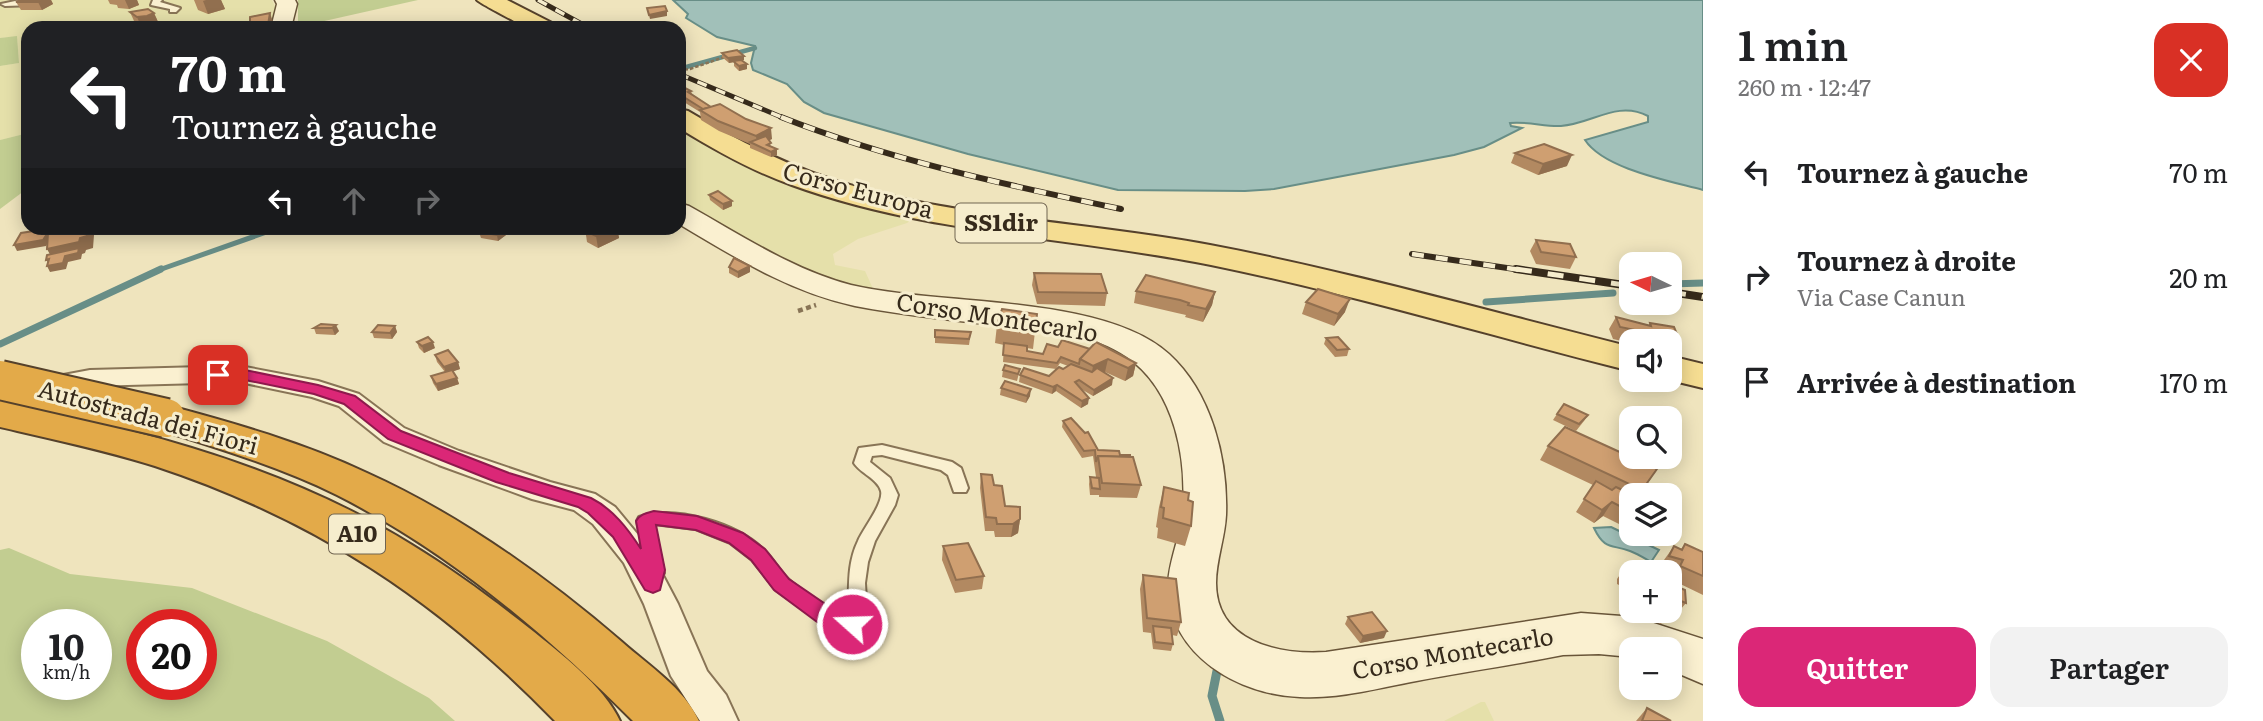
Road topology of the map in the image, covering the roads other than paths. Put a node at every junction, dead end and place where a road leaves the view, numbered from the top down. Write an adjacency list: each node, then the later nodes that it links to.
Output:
1 (158, 0): 4 (lane)
2 (285, 0): 5 (main road)
3 (498, 2): 6 (main road)
4 (173, 10)
5 (283, 21)
6 (532, 21)
7 (686, 122): 9 (main road, Corso Europa / SS1dir)
8 (686, 216): 17 (main road, Corso Montecarlo)
9 (1619, 356)
10 (1682, 371): 11 (main road)
11 (1703, 376)
12 (0, 380): 19 (highway, Autostrada dei Fiori / A10, bridge)
13 (0, 406): 16 (street)
14 (0, 414): 18 (highway, Autostrada dei Fiori / A10)
15 (960, 488): 16 (lane)
16 (653, 584): 20 (street)
17 (1703, 662)
18 (592, 721)
19 (671, 721)
20 (719, 721)

